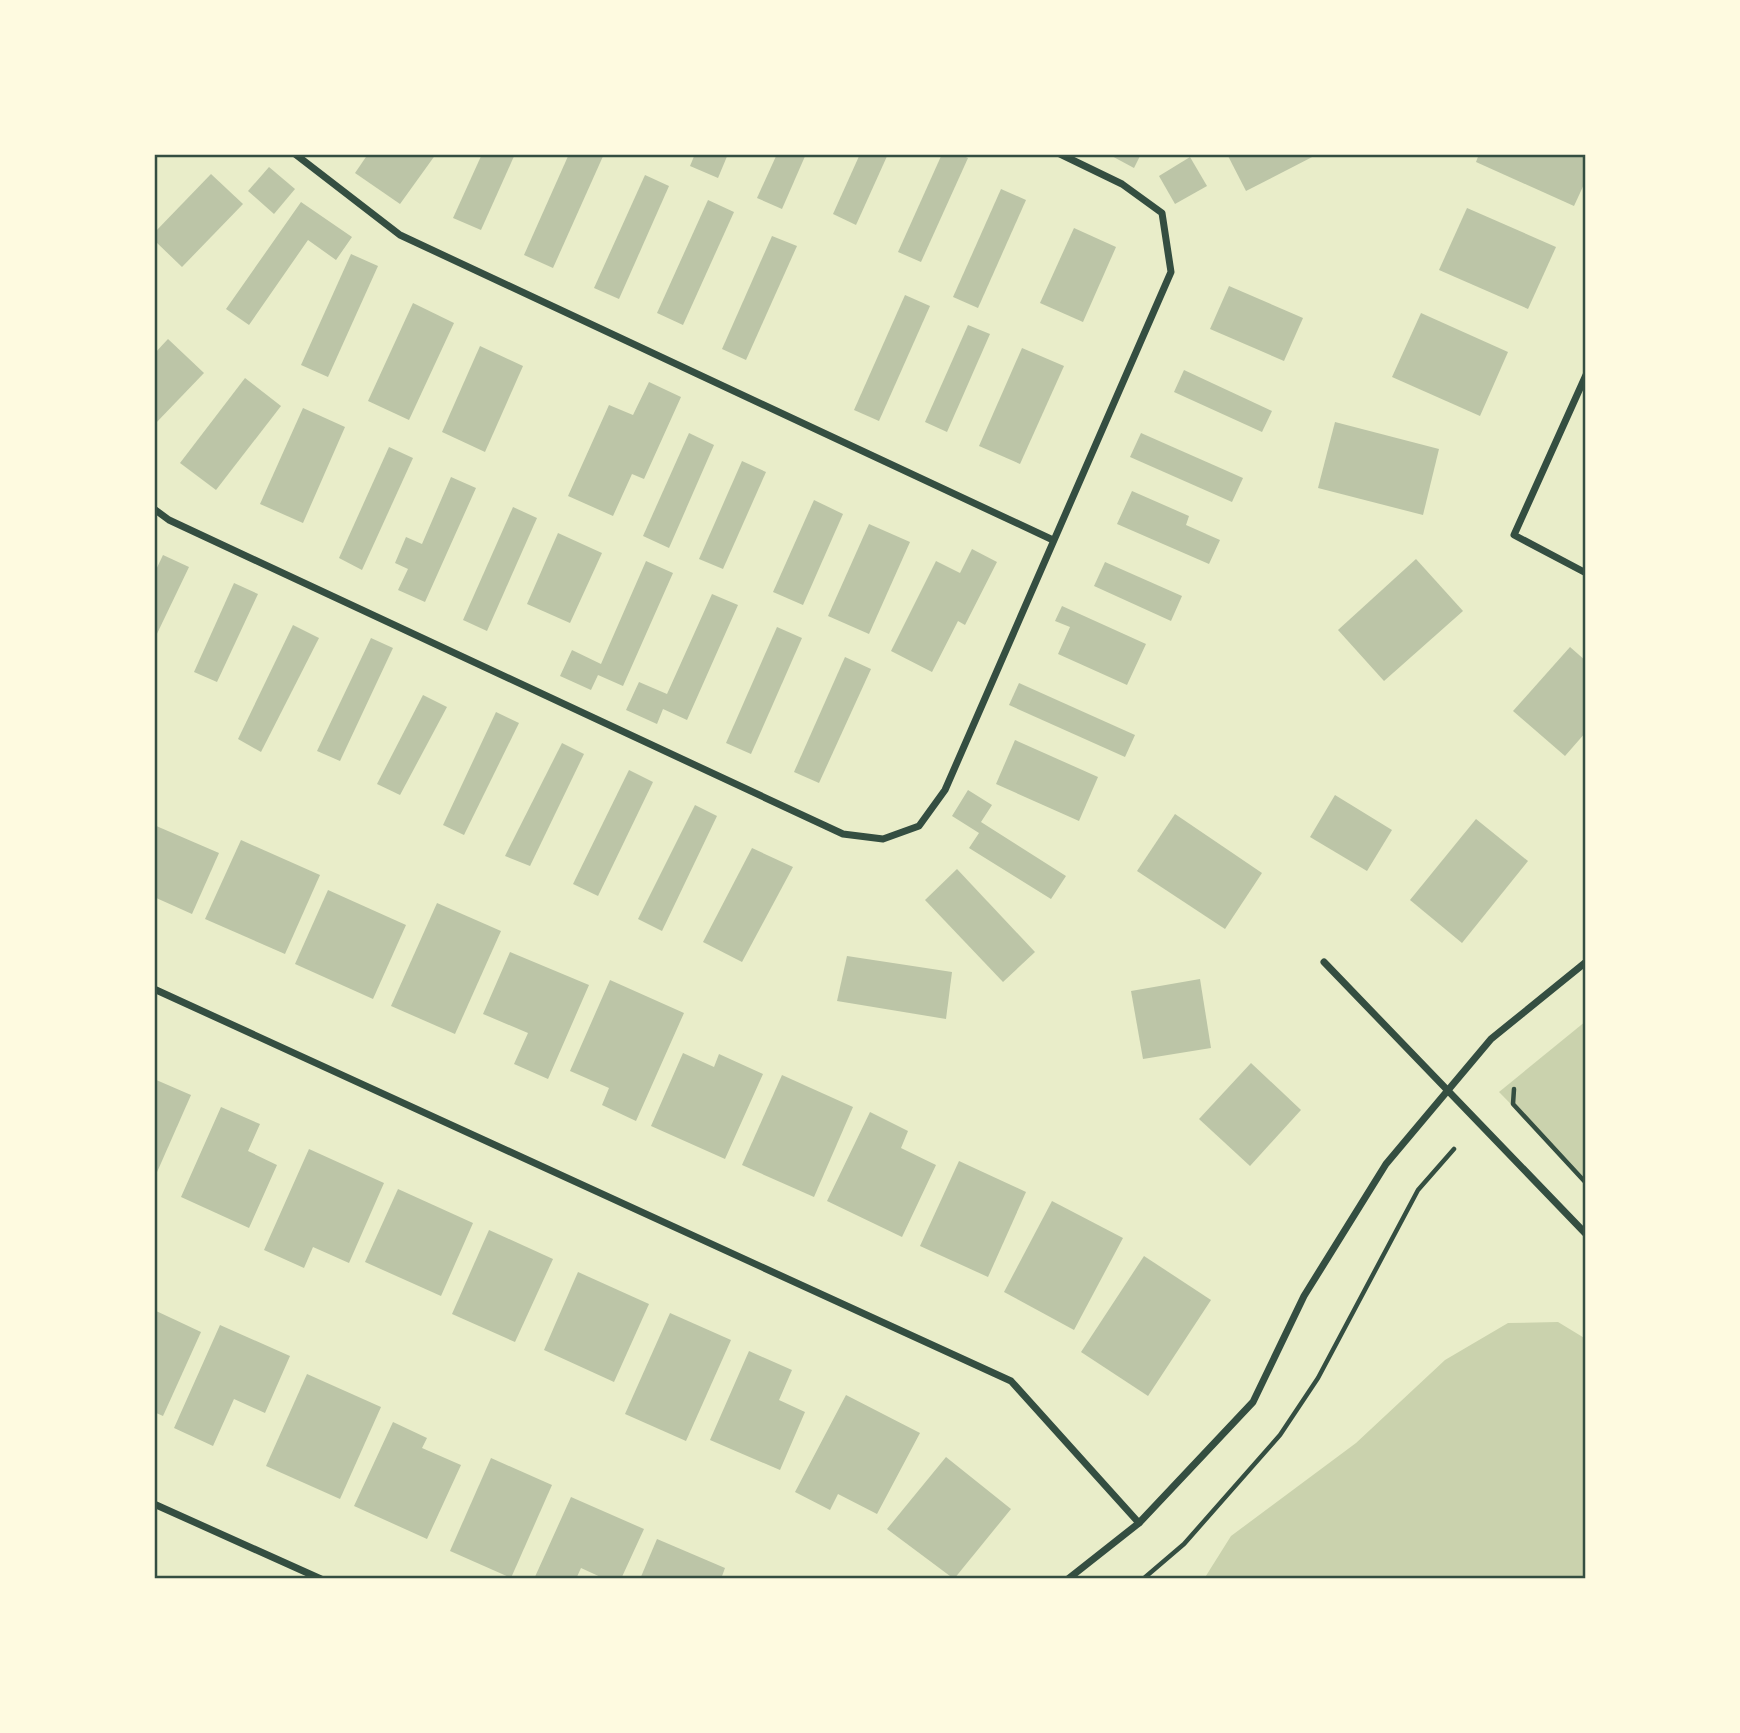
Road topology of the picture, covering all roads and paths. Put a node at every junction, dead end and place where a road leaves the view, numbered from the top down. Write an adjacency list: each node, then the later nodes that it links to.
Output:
1 (295, 154): 5 (street)
2 (1060, 154): 5 (street)
3 (1586, 375): 6 (street)
4 (154, 509): 5 (street)
5 (1053, 541)
6 (1586, 573)
7 (1324, 962): 11 (street)
8 (1586, 962): 11 (street)
9 (154, 989): 16 (street)
10 (1514, 1089): 13 (path)
11 (1448, 1091): 14 (street); 16 (street)
12 (1454, 1149): 19 (path)
13 (1586, 1183)
14 (1586, 1234)
15 (154, 1504): 17 (street)
16 (1139, 1523): 18 (street)
17 (321, 1579)
18 (1068, 1579)
19 (1143, 1579)

